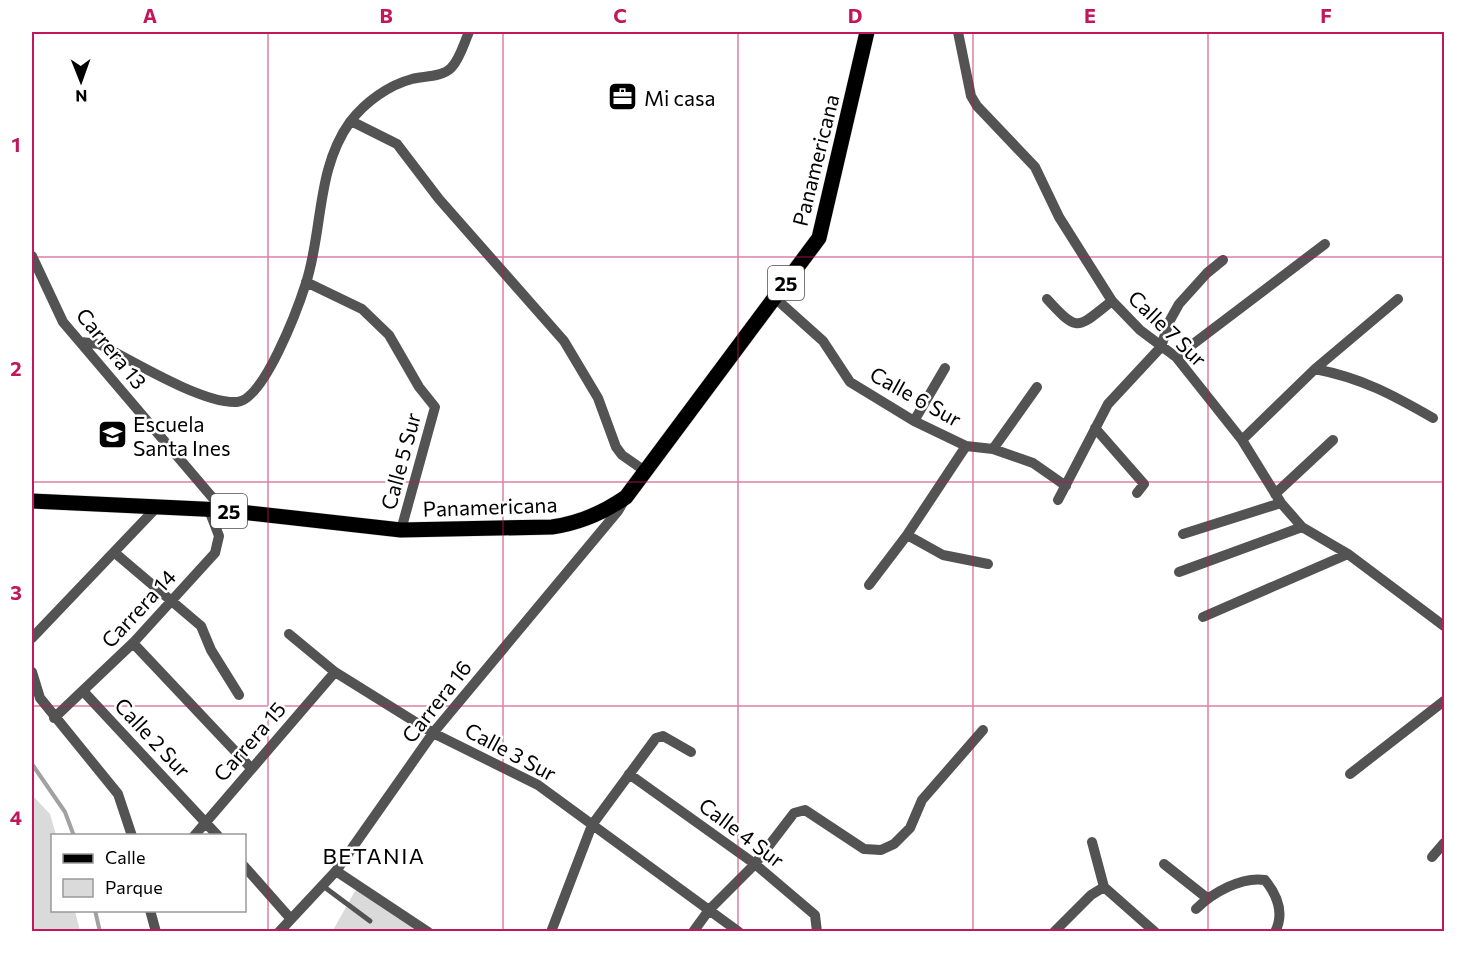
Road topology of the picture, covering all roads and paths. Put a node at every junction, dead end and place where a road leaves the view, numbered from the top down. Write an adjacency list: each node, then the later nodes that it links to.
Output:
1 (469, 32): 4 (street)
2 (867, 32): 9 (main road, Panamericana / 25)
3 (958, 32): 12 (street, Calle 7 Sur)
4 (351, 121): 8 (street); 26 (street)
5 (1325, 244): 15 (street)
6 (32, 256): 13 (street, Carrera 13)
7 (1223, 260): 14 (street)
8 (306, 282): 13 (street); 36 (street, Calle 5 Sur)
9 (775, 298): 20 (street, Calle 6 Sur); 26 (main road, Panamericana / 25)
10 (1047, 299): 12 (street)
11 (1398, 299): 17 (street)
12 (1112, 301): 14 (street, Calle 7 Sur)
13 (81, 342): 34 (street, Carrera 13)
14 (1161, 347): 15 (street, Calle 7 Sur); 21 (street)
15 (1176, 357): 22 (street, Calle 7 Sur)
16 (945, 368): 20 (street)
17 (1315, 369): 19 (street); 22 (street)
18 (1036, 387): 25 (street)
19 (1433, 418)
20 (914, 422): 24 (street, Calle 6 Sur)
21 (1095, 428): 27 (street); 28 (street)
22 (1242, 440): 30 (street, Calle 7 Sur)
23 (1334, 440): 30 (street)
24 (966, 446): 25 (street, Calle 6 Sur); 38 (street)
25 (993, 449): 27 (street, Calle 6 Sur)
26 (645, 471): 29 (main road, Panamericana / 25)
27 (1066, 486): 31 (street)
28 (1137, 493)
29 (626, 497): 36 (main road, Panamericana / 25); 57 (street, Carrera 16)
30 (1278, 499): 35 (street, Calle 7 Sur); 37 (street)
31 (1058, 500)
32 (32, 501): 33 (main road, Panamericana / 25)
33 (157, 507): 34 (main road, Panamericana / 25); 39 (street)
34 (216, 510): 36 (main road, Panamericana / 25); 44 (street, Carrera 14)
35 (1302, 527): 40 (street, Calle 7 Sur); 42 (street)
36 (401, 530)
37 (1183, 534)
38 (907, 535): 41 (street); 43 (street)
39 (115, 553): 44 (street); 48 (street)
40 (1348, 554): 45 (street); 46 (street, Calle 7 Sur)
41 (988, 564)
42 (1179, 572)
43 (869, 585)
44 (173, 601): 49 (street, Carrera 14); 53 (street)
45 (1203, 617)
46 (1444, 626)
47 (289, 633): 51 (street, Calle 3 Sur)
48 (32, 638)
49 (133, 643): 52 (street, Carrera 14); 59 (street)
50 (32, 672): 55 (street)
51 (335, 672): 57 (street, Calle 3 Sur); 59 (street, Carrera 15)
52 (83, 691): 55 (street, Carrera 14); 62 (street, Calle 2 Sur)
53 (239, 695)
54 (1444, 701): 61 (street)
55 (54, 718): 64 (street)
56 (983, 730): 70 (street)
57 (433, 733): 63 (street, Calle 3 Sur); 73 (street, Carrera 16)
58 (691, 752): 60 (street)
59 (251, 768): 62 (street, Carrera 15)
60 (629, 774): 63 (street); 70 (street, Calle 4 Sur)
61 (1350, 774)
62 (205, 821): 65 (street, Carrera 15); 66 (street, Calle 2 Sur)
63 (592, 825): 78 (street, Calle 3 Sur); 85 (street)
64 (131, 834)
65 (195, 834)
66 (216, 834)
67 (1092, 842): 75 (street)
68 (1444, 843): 69 (street)
69 (1432, 857)
70 (755, 864): 78 (street); 88 (street, Calle 4 Sur)
71 (1164, 864): 76 (street)
72 (246, 868): 80 (street)
73 (336, 871): 74 (street, Carrera 16); 84 (street)
74 (322, 885): 80 (street, Carrera 16); 81 (lane)
75 (1104, 887): 89 (street); 90 (street)
76 (1207, 898): 77 (street); 91 (street)
77 (1196, 909)
78 (709, 910): 86 (street); 87 (street, Calle 3 Sur)
79 (151, 912): 82 (street)
80 (290, 918): 83 (street, Carrera 16)
81 (370, 921)
82 (156, 932)
83 (279, 932)
84 (428, 932)
85 (551, 932)
86 (693, 932)
87 (739, 932)
88 (817, 932)
89 (1054, 932)
90 (1155, 932)
91 (1275, 932)

